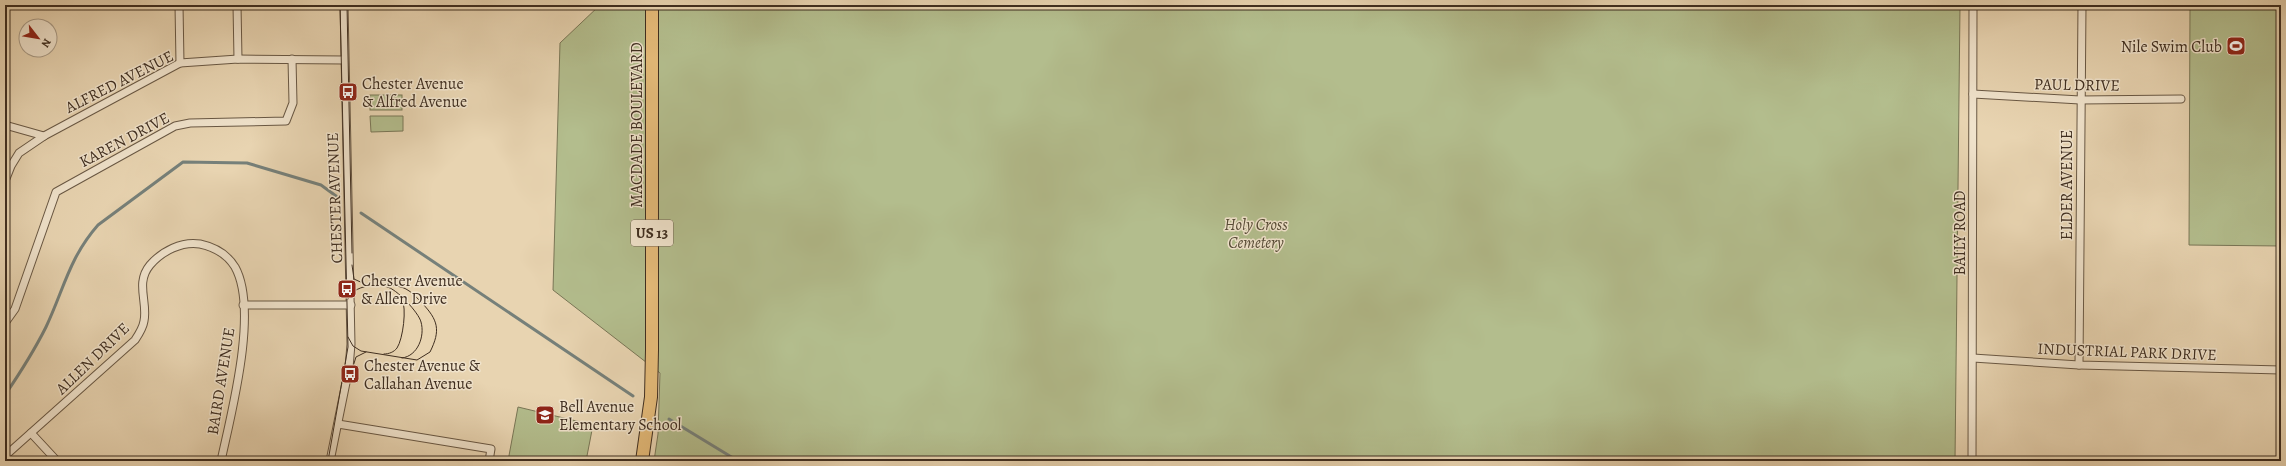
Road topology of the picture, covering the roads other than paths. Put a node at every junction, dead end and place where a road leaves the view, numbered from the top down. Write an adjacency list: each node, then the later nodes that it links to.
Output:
1 (179, 5): 10 (street)
2 (237, 5): 7 (street)
3 (344, 5): 9 (street, CHESTER AVENUE)
4 (652, 5): 30 (main road, MACDADE BOULEVARD / US 13)
5 (1973, 5): 11 (street, BAILY ROAD)
6 (2082, 5): 13 (street, ELDER AVENUE)
7 (238, 59): 8 (street, ALFRED AVENUE); 10 (street, ALFRED AVENUE)
8 (292, 59): 9 (street, ALFRED AVENUE); 19 (street, KAREN DRIVE)
9 (344, 60): 18 (street, CHESTER AVENUE)
10 (180, 63): 15 (street, ALFRED AVENUE)
11 (1973, 94): 13 (street, PAUL DRIVE); 20 (street, BAILY ROAD)
12 (2181, 99): 13 (street, PAUL DRIVE)
13 (2080, 100): 21 (street, ELDER AVENUE)
14 (5, 125): 15 (street)
15 (44, 136): 16 (street, ALFRED AVENUE)
16 (5, 181)
17 (243, 305): 18 (street); 24 (street, ALLEN DRIVE); 27 (street, BAIRD AVENUE)
18 (351, 305): 23 (street, CHESTER AVENUE)
19 (5, 323)
20 (1973, 358): 21 (street, INDUSTRIAL PARK DRIVE); 31 (street, BAILY ROAD)
21 (2079, 365): 22 (street, INDUSTRIAL PARK DRIVE)
22 (2281, 370)
23 (338, 424): 28 (street, CHESTER AVENUE); 29 (street)
24 (31, 433): 25 (street, ALLEN DRIVE); 26 (street)
25 (5, 456)
26 (58, 461)
27 (221, 461)
28 (330, 461)
29 (489, 461)
30 (642, 461)
31 (1972, 461)

